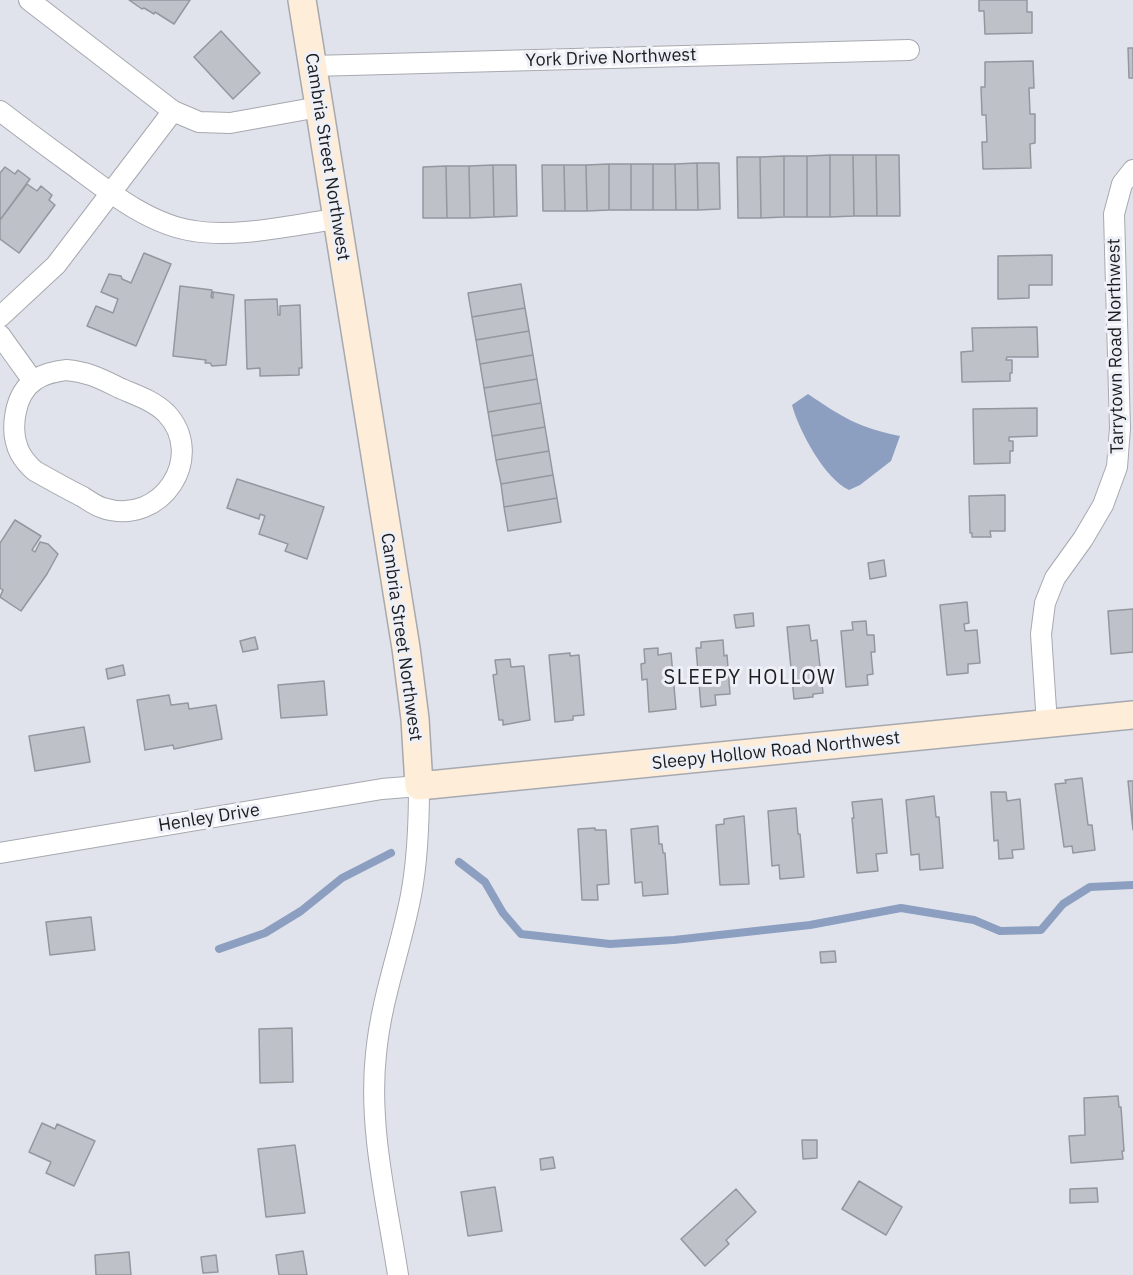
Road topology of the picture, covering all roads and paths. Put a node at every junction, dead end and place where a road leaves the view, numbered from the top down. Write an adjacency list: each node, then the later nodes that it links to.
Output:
1 (29, 0): 7 (street)
2 (302, 0): 4 (street, Cambria Street Northwest)
3 (909, 50): 4 (street, York Drive Northwest)
4 (312, 66): 5 (street, Cambria Street Northwest)
5 (319, 107): 7 (street); 10 (street, Cambria Street Northwest)
6 (0, 111): 9 (street)
7 (173, 111): 9 (street)
8 (1133, 170): 15 (street, Tarrytown Road Northwest)
9 (110, 193): 10 (street); 11 (street)
10 (336, 219): 16 (street, Cambria Street Northwest)
11 (0, 318)
12 (0, 335): 13 (street)
13 (33, 381): 13 (street)
14 (1133, 715): 15 (street, Sleepy Hollow Road Northwest)
15 (1047, 724): 16 (street, Sleepy Hollow Road Northwest)
16 (419, 786): 17 (street, Henley Drive); 18 (street, Cambria Street Northwest)
17 (0, 853)
18 (398, 1275)

